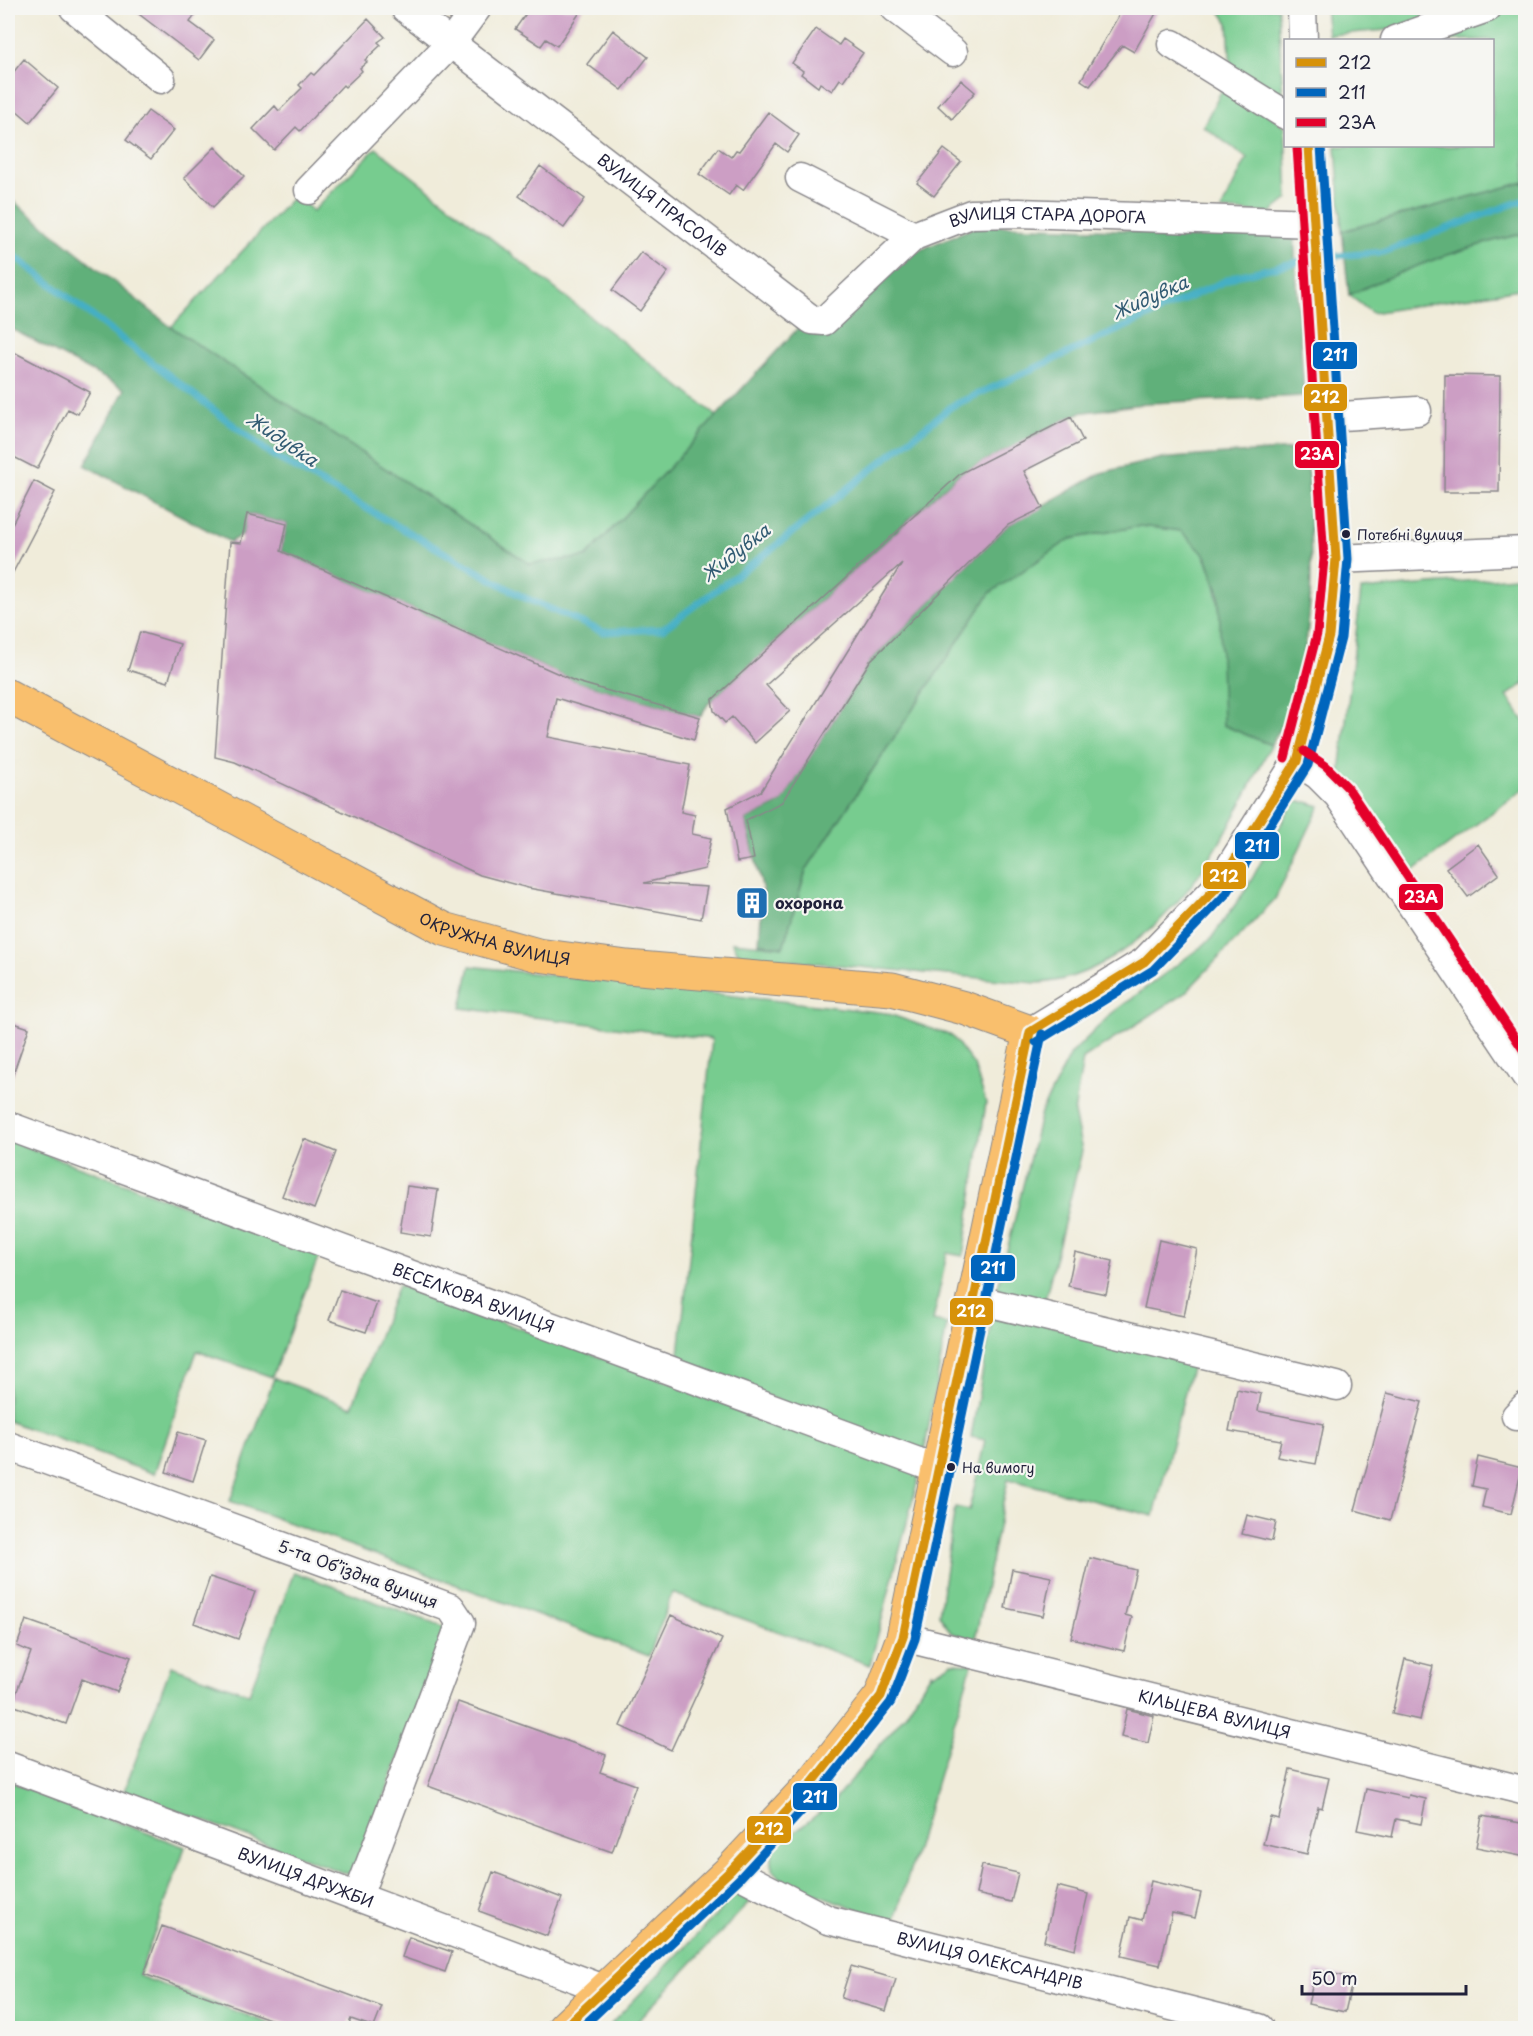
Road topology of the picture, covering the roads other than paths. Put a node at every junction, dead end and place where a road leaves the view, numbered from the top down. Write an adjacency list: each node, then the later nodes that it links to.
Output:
1 (74, 8): 12 (street)
2 (405, 8): 9 (street, ВУЛИЦЯ ПРАСОЛІВ)
3 (477, 8): 9 (street)
4 (896, 8): 11 (street)
5 (1302, 8): 7 (street)
6 (1487, 8): 8 (street)
7 (1303, 39)
8 (1398, 39)
9 (451, 43): 16 (street); 18 (street, ВУЛИЦЯ ПРАСОЛІВ)
10 (1172, 44): 13 (street)
11 (953, 52)
12 (161, 79)
13 (1284, 114)
14 (1310, 147): 17 (street)
15 (800, 178): 18 (street)
16 (309, 190)
17 (1315, 232): 18 (street, ВУЛИЦЯ СТАРА ДОРОГА); 20 (street)
18 (914, 236)
19 (1417, 411): 20 (street)
20 (1327, 417): 22 (street)
21 (1526, 551): 22 (street)
22 (1336, 559): 24 (street)
23 (8, 696): 25 (main road, ОКРУЖНА ВУЛИЦЯ)
24 (1297, 760): 25 (street); 26 (street)
25 (1030, 1032): 28 (main road)
26 (1526, 1076)
27 (8, 1126): 31 (street, ВЕСЕЛКОВА ВУЛИЦЯ)
28 (974, 1299): 29 (street); 31 (main road)
29 (1337, 1386)
30 (8, 1446): 36 (street, 5-та Обʼїздна вулиця)
31 (940, 1470): 32 (main road)
32 (903, 1636): 34 (street, КІЛЬЦЕВА ВУЛИЦЯ); 35 (main road)
33 (8, 1766): 36 (street, ВУЛИЦЯ ДРУЖБИ)
34 (1526, 1791)
35 (731, 1870): 37 (main road); 39 (street, ВУЛИЦЯ ОЛЕКСАНДРІВ)
36 (358, 1896): 37 (street, ВУЛИЦЯ ДРУЖБИ)
37 (604, 1989): 38 (main road)
38 (564, 2028)
39 (1258, 2028)

